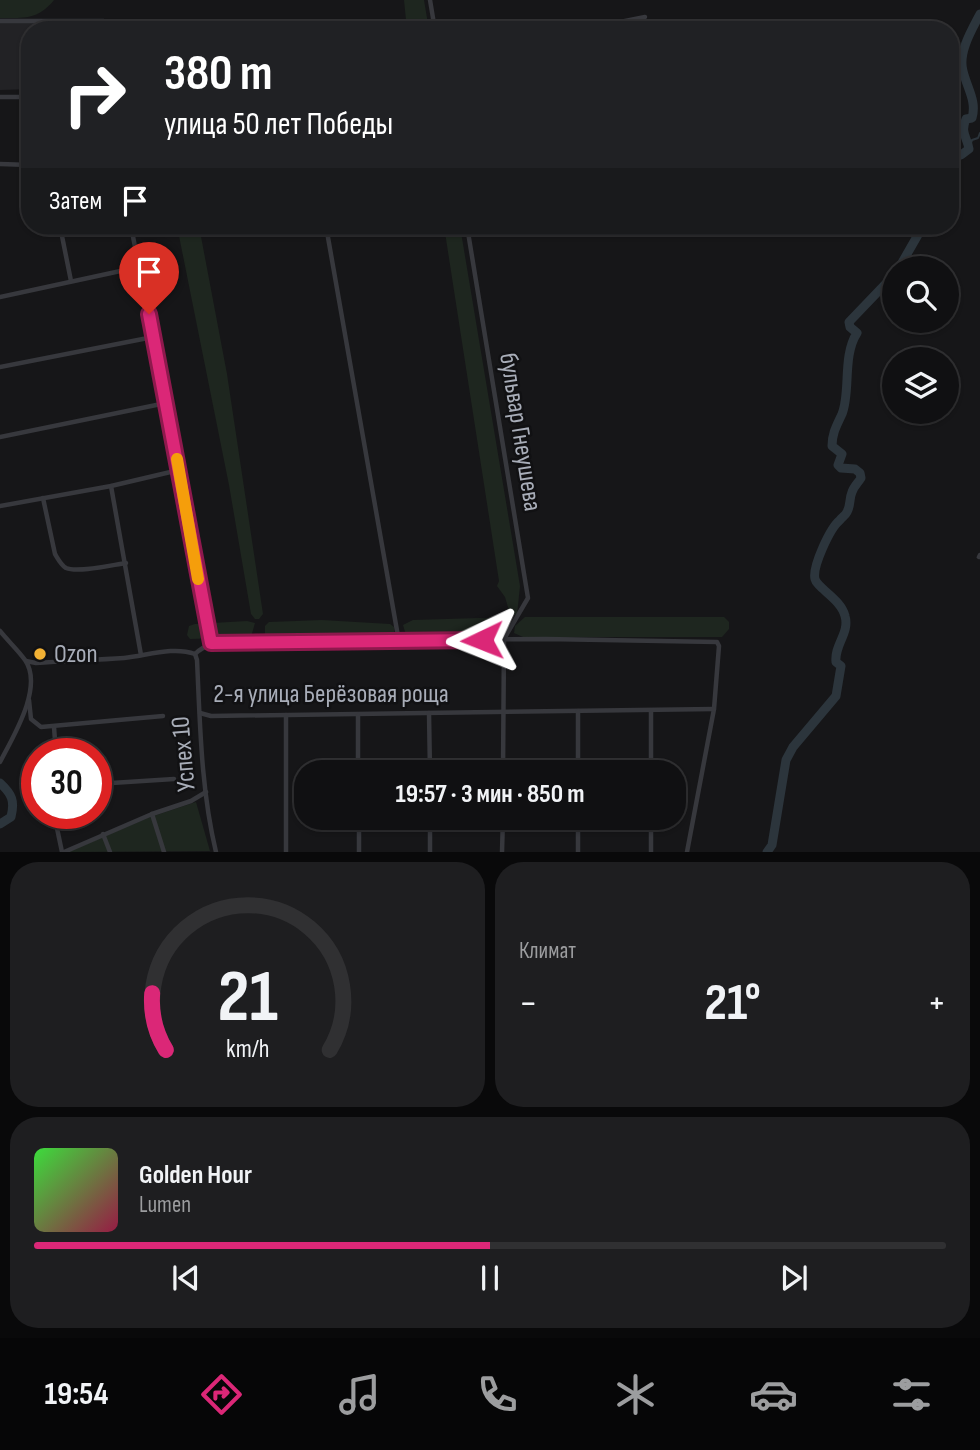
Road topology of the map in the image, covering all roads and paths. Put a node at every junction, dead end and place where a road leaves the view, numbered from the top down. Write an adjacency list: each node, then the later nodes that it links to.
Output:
1 (430, 0): 7 (street)
2 (645, 17): 8 (street)
3 (0, 21): 4 (street)
4 (21, 21)
5 (21, 21): 6 (street)
6 (103, 21)
7 (434, 21)
8 (625, 21)
9 (0, 97): 10 (street)
10 (21, 97)
11 (0, 164): 12 (street)
12 (21, 165)
13 (62, 235): 18 (street)
14 (133, 235): 17 (street)
15 (328, 235): 31 (street)
16 (468, 235): 30 (street, бульвар Гнеушева)
17 (139, 267): 18 (street); 20 (street)
18 (71, 281): 19 (street)
19 (0, 295)
20 (153, 337): 21 (street); 22 (street)
21 (0, 367)
22 (166, 403): 23 (street); 24 (street)
23 (0, 437)
24 (179, 470): 25 (street); 32 (street)
25 (111, 486): 26 (street); 28 (street)
26 (43, 498): 27 (street); 28 (street)
27 (0, 506)
28 (125, 563): 34 (street)
29 (0, 631): 35 (street)
30 (504, 639): 31 (street); 37 (street); 42 (street)
31 (399, 642): 32 (street)
32 (211, 643): 33 (street)
33 (195, 654): 34 (street); 40 (street, Успех 10)
34 (141, 655): 35 (street)
35 (26, 661): 36 (street)
36 (29, 700): 46 (street); 53 (street)
37 (714, 709): 39 (street, 2-я улица Берёзовая роща); 75 (street)
38 (578, 711): 39 (street, 2-я улица Берёзовая роща); 42 (street, 2-я улица Берёзовая роща); 51 (street)
39 (650, 711): 52 (street)
40 (200, 713): 43 (street, 2-я улица Берёзовая роща); 56 (street, Успех 10)
41 (429, 713): 42 (street, 2-я улица Берёзовая роща); 44 (street, 2-я улица Берёзовая роща); 49 (street)
42 (504, 713): 50 (street)
43 (286, 715): 44 (street, 2-я улица Берёзовая роща); 69 (street)
44 (358, 715): 48 (street)
45 (163, 716): 46 (street)
46 (54, 727): 47 (street)
47 (55, 738)
48 (359, 760)
49 (430, 760)
50 (503, 760)
51 (578, 760)
52 (651, 760)
53 (0, 762)
54 (174, 779): 55 (street)
55 (112, 783)
56 (206, 792): 57 (street); 68 (street, Успех 10)
57 (152, 814): 64 (street); 67 (street)
58 (58, 829): 65 (street)
59 (359, 830): 70 (street)
60 (430, 830): 71 (street)
61 (503, 830): 72 (street)
62 (578, 830): 73 (street)
63 (651, 830): 74 (street)
64 (103, 834): 65 (street); 66 (street)
65 (63, 852)
66 (110, 852)
67 (164, 852)
68 (216, 852)
69 (286, 852)
70 (359, 852)
71 (430, 852)
72 (502, 852)
73 (578, 852)
74 (651, 852)
75 (687, 852)

